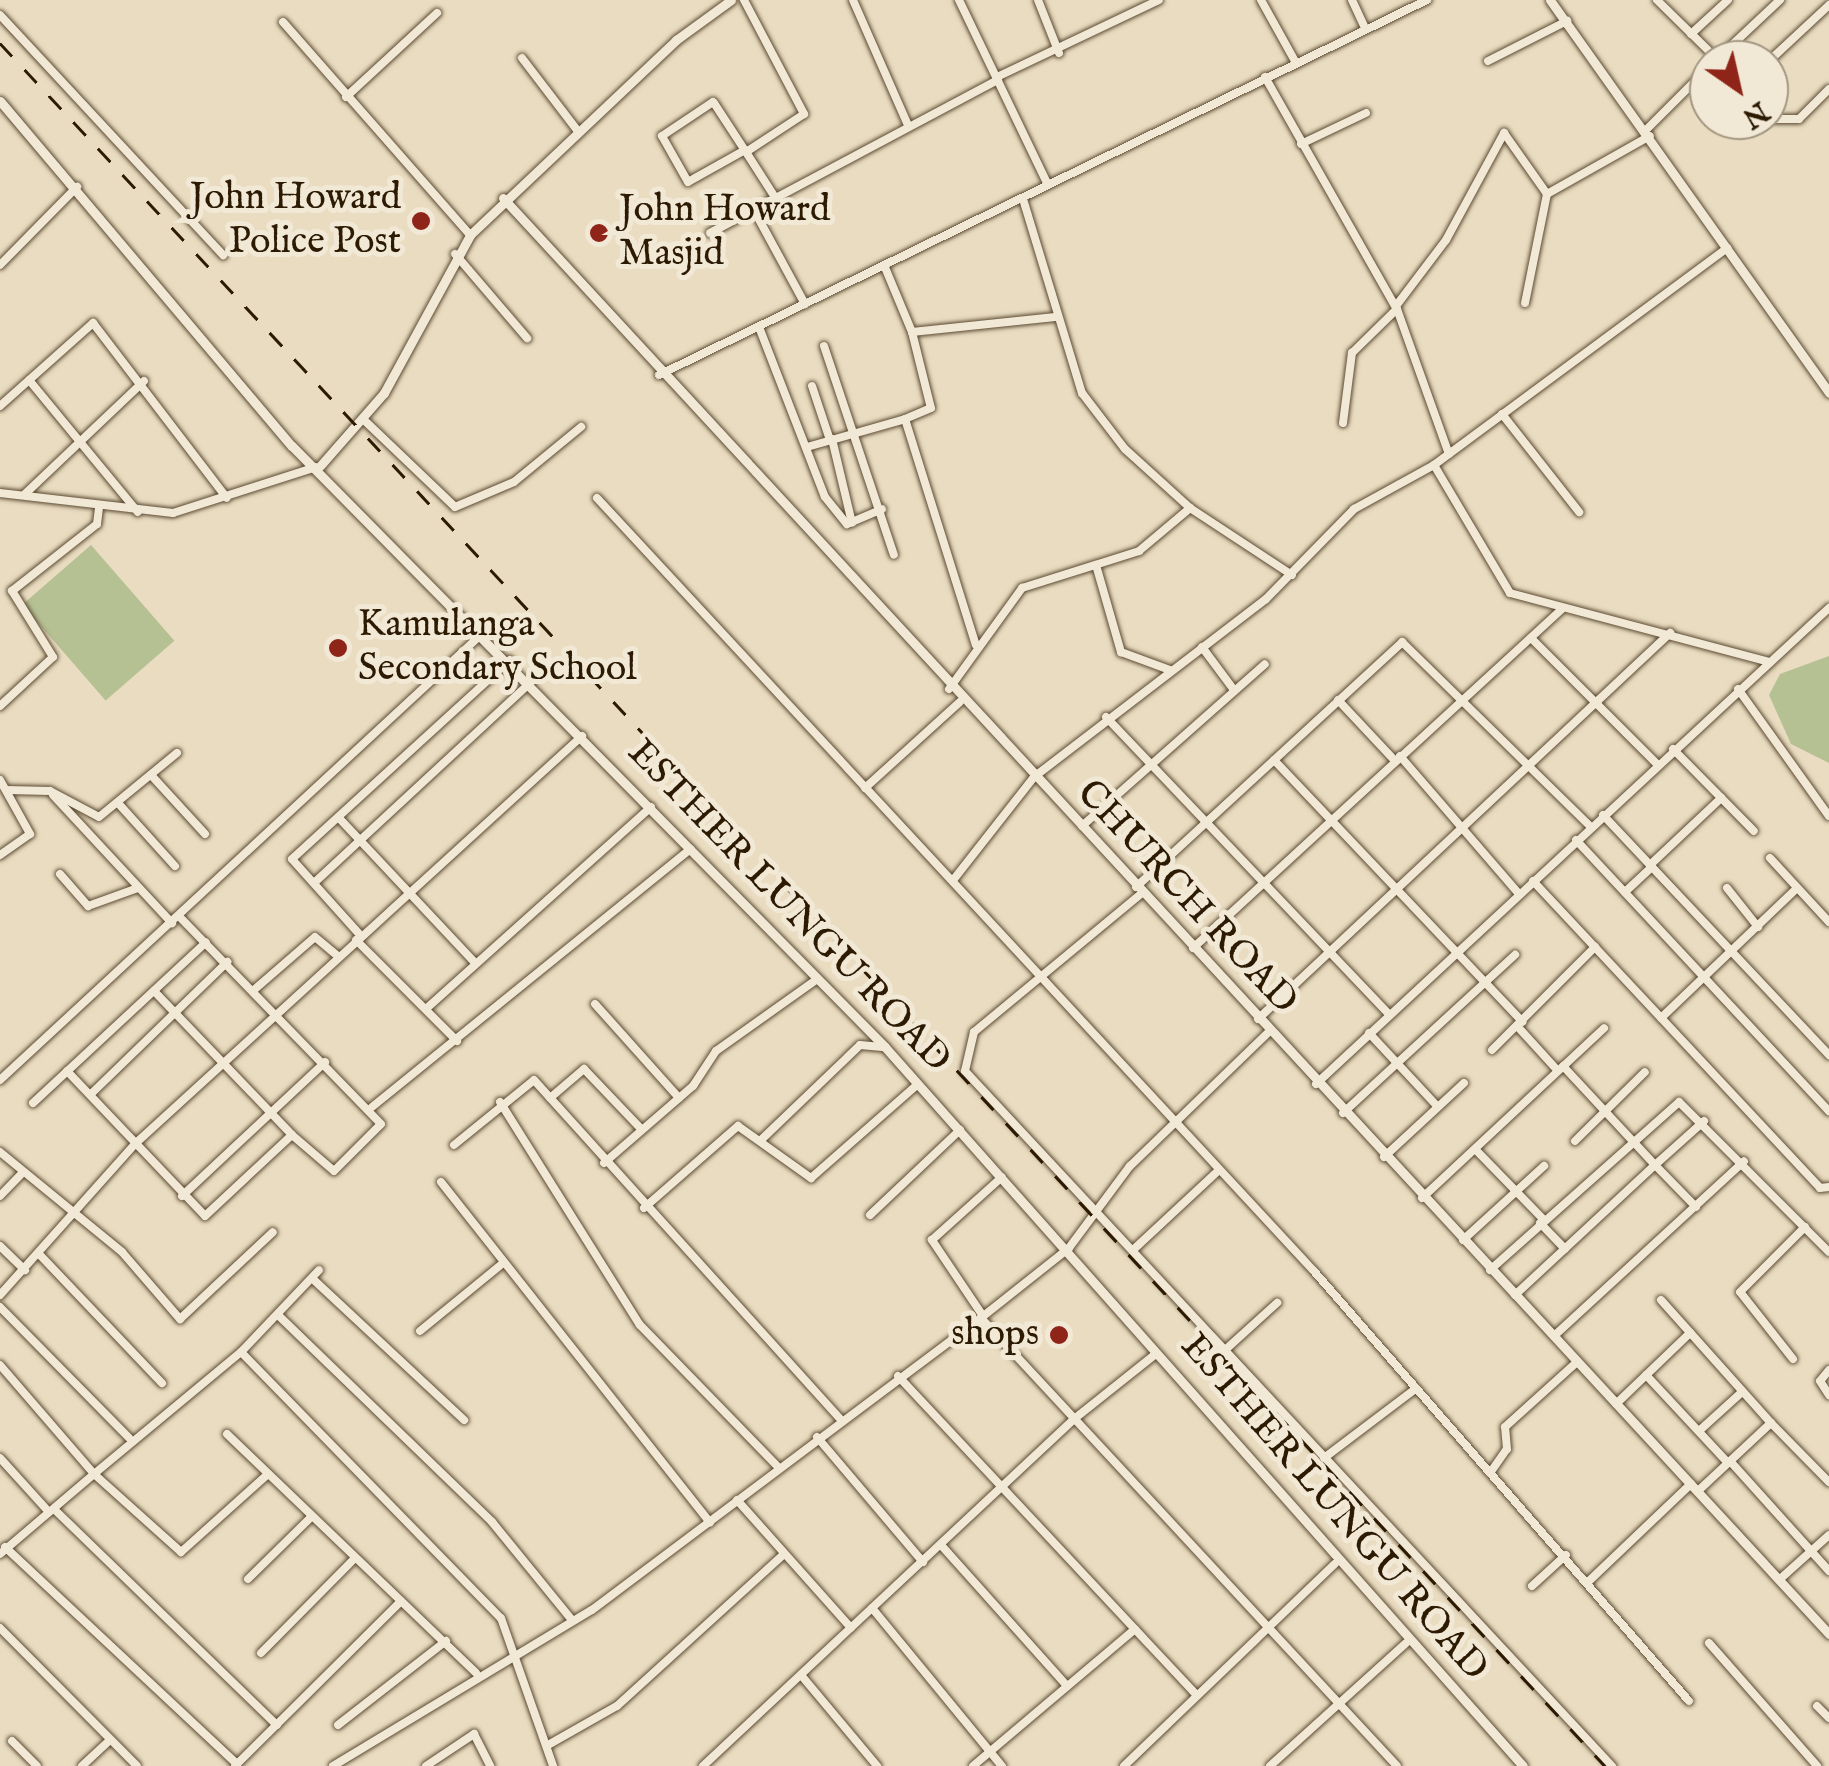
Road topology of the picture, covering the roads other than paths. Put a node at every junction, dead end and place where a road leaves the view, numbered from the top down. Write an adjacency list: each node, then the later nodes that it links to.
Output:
1 (731, 0): 39 (street)
2 (744, 0): 42 (street)
3 (853, 0): 38 (street)
4 (959, 0): 31 (street)
5 (1038, 0): 26 (street)
6 (1160, 0): 15 (street)
7 (1262, 0): 29 (street)
8 (1352, 0): 21 (street)
9 (1427, 0): 21 (street)
10 (1565, 0): 16 (street)
11 (1657, 0): 22 (street)
12 (1728, 0): 22 (street)
13 (1780, 0): 24 (street)
14 (1828, 3): 25 (street)
15 (1142, 4): 26 (street)
16 (1554, 4): 19 (street)
17 (436, 13): 34 (street)
18 (0, 15): 54 (street)
19 (1566, 21): 28 (street); 40 (street)
20 (283, 22): 34 (street)
21 (1366, 28): 29 (street)
22 (1691, 34): 23 (street)
23 (1697, 40)
24 (1737, 40)
25 (1789, 41)
26 (1060, 52): 31 (street)
27 (522, 58): 39 (street)
28 (1488, 60)
29 (1295, 62): 30 (street)
30 (1264, 77): 41 (street); 43 (street)
31 (998, 78): 38 (street); 43 (street)
32 (1689, 89): 40 (street)
33 (1829, 89): 37 (street)
34 (346, 97): 51 (street)
35 (0, 101): 44 (street, ESTHER LUNGU ROAD)
36 (1366, 113): 41 (street)
37 (1789, 119)
38 (908, 125): 48 (street)
39 (578, 130): 46 (street)
40 (1648, 133): 45 (street); 52 (street)
41 (1301, 144): 59 (street)
42 (745, 151): 42 (street); 48 (street)
43 (1048, 185): 47 (street)
44 (76, 187): 55 (street); 82 (street, ESTHER LUNGU ROAD)
45 (1547, 194): 57 (street); 59 (street)
46 (502, 198): 51 (street); 65 (street, CHURCH ROAD)
47 (1024, 198): 56 (street); 60 (street)
48 (776, 200): 49 (street)
49 (755, 212): 50 (street); 58 (street)
50 (710, 233)
51 (470, 235): 53 (street)
52 (1727, 248): 69 (street); 71 (street)
53 (456, 254): 63 (street); 73 (street)
54 (223, 255)
55 (0, 264)
56 (884, 264): 58 (street); 62 (street)
57 (1525, 303)
58 (805, 304): 61 (street)
59 (1397, 308): 74 (street); 80 (street)
60 (1055, 317): 62 (street); 88 (street)
61 (759, 327): 65 (street); 79 (street)
62 (912, 332): 72 (street)
63 (527, 338)
64 (824, 346): 76 (street)
65 (659, 375): 108 (street, CHURCH ROAD)
66 (29, 380): 67 (street); 70 (street); 77 (street)
67 (144, 381): 77 (street); 85 (street)
68 (812, 386): 78 (street)
69 (1829, 393)
70 (0, 406)
71 (1502, 414): 80 (street); 91 (street)
72 (905, 419): 76 (street); 101 (street)
73 (363, 420): 75 (street); 82 (street)
74 (1343, 423)
75 (581, 427)
76 (856, 430): 78 (street); 89 (street)
77 (80, 436): 84 (street); 90 (street)
78 (831, 439): 79 (street); 92 (street)
79 (807, 447): 92 (street)
80 (1449, 454): 81 (street)
81 (1434, 465): 95 (street); 96 (street)
82 (320, 466): 85 (street); 98 (street, ESTHER LUNGU ROAD)
83 (0, 493): 84 (street)
84 (25, 494): 87 (street)
85 (227, 498): 90 (street)
86 (598, 498): 128 (street)
87 (100, 507): 90 (street); 115 (street)
88 (1190, 508): 94 (street); 95 (street)
89 (882, 509): 92 (street); 93 (street)
90 (138, 512)
91 (1579, 512)
92 (852, 523)
93 (894, 555)
94 (1096, 565): 101 (street); 106 (street)
95 (1292, 575): 102 (street)
96 (1563, 608): 99 (street); 100 (street)
97 (1829, 608): 104 (street)
98 (484, 632): 103 (street, ESTHER LUNGU ROAD); 164 (street)
99 (1670, 633): 104 (street); 114 (street)
100 (1531, 638): 111 (street); 114 (street)
101 (976, 645): 108 (street)
102 (1202, 647): 106 (street); 110 (street)
103 (510, 660): 107 (street, ESTHER LUNGU ROAD); 136 (street)
104 (1770, 662): 109 (street)
105 (1265, 664): 110 (street)
106 (1170, 670): 116 (street)
107 (532, 682): 117 (street, ESTHER LUNGU ROAD); 144 (street)
108 (949, 689): 113 (street, CHURCH ROAD)
109 (1738, 689): 118 (street); 135 (street)
110 (1234, 690): 122 (street)
111 (1463, 699): 112 (street); 120 (street); 123 (street)
112 (1338, 700): 120 (street); 121 (street)
113 (960, 702): 126 (street, CHURCH ROAD); 128 (street)
114 (1595, 702): 123 (street); 124 (street)
115 (0, 706)
116 (1106, 716): 122 (street); 126 (street)
117 (582, 736): 133 (street, ESTHER LUNGU ROAD); 161 (street)
118 (1674, 748): 124 (street); 131 (street)
119 (177, 753): 125 (street)
120 (1397, 758): 138 (street); 139 (street)
121 (1274, 760): 137 (street); 138 (street)
122 (1152, 762): 137 (street); 141 (street)
123 (1526, 764): 139 (street); 140 (street)
124 (1657, 764): 134 (street)
125 (151, 775): 132 (street); 143 (street)
126 (1034, 777): 141 (street, CHURCH ROAD); 152 (street)
127 (0, 780): 129 (street)
128 (865, 788): 152 (street)
129 (8, 790): 130 (street); 147 (street)
130 (50, 791): 132 (street); 157 (street)
131 (1722, 798): 142 (street); 150 (street)
132 (118, 803): 149 (street)
133 (652, 806): 146 (street, ESTHER LUNGU ROAD); 177 (street)
134 (1603, 815): 140 (street); 150 (street)
135 (1829, 816)
136 (339, 818): 144 (street); 155 (street)
137 (1207, 820): 153 (street); 160 (street)
138 (1331, 821): 153 (street); 156 (street)
139 (1462, 826): 156 (street); 163 (street)
140 (1590, 826): 145 (street)
141 (1081, 827): 160 (street, CHURCH ROAD)
142 (1754, 831)
143 (205, 834)
144 (361, 840): 155 (street); 161 (street)
145 (1576, 840): 154 (street); 162 (street)
146 (692, 848): 180 (street, ESTHER LUNGU ROAD); 195 (street)
147 (0, 854)
148 (1770, 858): 159 (street)
149 (175, 866)
150 (1651, 866): 162 (street); 173 (street)
151 (60, 874): 157 (street)
152 (954, 879): 178 (street)
153 (1265, 880): 170 (street); 171 (street)
154 (1533, 881): 163 (street); 169 (street)
155 (314, 883): 167 (street)
156 (1394, 886): 171 (street); 172 (street)
157 (138, 888): 164 (street)
158 (1726, 888): 166 (street)
159 (1798, 888): 165 (street); 166 (street)
160 (1139, 890): 170 (street, CHURCH ROAD); 178 (street)
161 (409, 892): 167 (street); 177 (street)
162 (1625, 892): 179 (street)
163 (1519, 894): 172 (street)
164 (176, 920): 168 (street); 205 (street)
165 (1829, 922)
166 (1758, 927): 173 (street)
167 (359, 938): 175 (street); 185 (street)
168 (206, 942): 176 (street); 183 (street)
169 (1595, 947): 189 (street); 191 (street)
170 (1193, 948): 190 (street, CHURCH ROAD)
171 (1328, 948): 188 (street); 190 (street)
172 (1456, 950): 181 (street); 188 (street)
173 (1732, 952): 179 (street); 198 (street)
174 (1515, 954): 181 (street)
175 (338, 957): 182 (street); 187 (street)
176 (227, 962): 182 (street); 186 (street)
177 (476, 964): 185 (street)
178 (1040, 977): 220 (street); 248 (street)
179 (1704, 978): 189 (street); 217 (street)
180 (816, 980): 196 (street, ESTHER LUNGU ROAD); 211 (street)
181 (1484, 981): 191 (street); 200 (street)
182 (255, 989): 187 (street)
183 (154, 991): 186 (street); 203 (street)
184 (595, 1004): 211 (street)
185 (427, 1008): 195 (street)
186 (174, 1011): 201 (street); 209 (street)
187 (278, 1013): 199 (street); 201 (street)
188 (1389, 1014): 194 (street)
189 (1660, 1018): 241 (street)
190 (1258, 1019): 193 (street, CHURCH ROAD)
191 (1520, 1025): 197 (street); 202 (street)
192 (1604, 1028): 202 (street)
193 (1269, 1032): 208 (street, CHURCH ROAD); 220 (street)
194 (1369, 1033): 200 (street); 208 (street)
195 (457, 1041): 214 (street)
196 (885, 1047): 207 (street, ESTHER LUNGU ROAD); 226 (street)
197 (1492, 1050)
198 (1828, 1051)
199 (326, 1062): 214 (street); 218 (street)
200 (1397, 1063): 215 (street); 219 (street)
201 (223, 1065): 218 (street); 228 (street)
202 (1561, 1068): 216 (street); 230 (street)
203 (67, 1071): 209 (street); 213 (street)
204 (1645, 1072): 216 (street)
205 (0, 1080)
206 (1464, 1083): 215 (street)
207 (918, 1084): 223 (street, ESTHER LUNGU ROAD); 226 (street)
208 (1316, 1084): 219 (street, CHURCH ROAD)
209 (91, 1094): 228 (street)
210 (550, 1098): 212 (street); 222 (street); 234 (street)
211 (678, 1098): 222 (street)
212 (500, 1102): 229 (street); 301 (street)
213 (33, 1103)
214 (372, 1107): 224 (street)
215 (1438, 1107): 232 (street)
216 (1604, 1112): 225 (street); 227 (street)
217 (1829, 1112)
218 (270, 1113): 224 (street); 244 (street)
219 (1343, 1114): 232 (street, CHURCH ROAD)
220 (1176, 1121): 237 (street); 248 (street)
221 (1704, 1121): 225 (street); 233 (street); 235 (street)
222 (642, 1130): 234 (street)
223 (960, 1130): 239 (street, ESTHER LUNGU ROAD); 250 (street)
224 (292, 1135): 244 (street)
225 (1630, 1139): 235 (street); 251 (street)
226 (761, 1140): 247 (street)
227 (1575, 1141)
228 (136, 1143): 244 (street); 249 (street)
229 (454, 1144)
230 (1475, 1148): 242 (street); 245 (street)
231 (0, 1152): 238 (street)
232 (1384, 1157): 245 (street, CHURCH ROAD)
233 (1744, 1162): 246 (street); 252 (street)
234 (604, 1163): 247 (street)
235 (1654, 1165): 246 (street); 257 (street)
236 (1544, 1166): 242 (street)
237 (1219, 1170): 258 (street); 286 (street)
238 (22, 1174): 243 (street); 249 (street)
239 (1002, 1177): 256 (street, ESTHER LUNGU ROAD); 272 (street)
240 (441, 1182): 261 (street)
241 (1829, 1187)
242 (1516, 1192): 251 (street); 254 (street)
243 (0, 1196)
244 (182, 1196)
245 (1422, 1198): 254 (street, CHURCH ROAD)
246 (1696, 1207): 275 (street)
247 (644, 1208): 290 (street)
248 (1095, 1210): 256 (street); 258 (street)
249 (74, 1214): 253 (street); 260 (street)
250 (870, 1215)
251 (1542, 1221): 257 (street); 264 (street)
252 (1805, 1227): 259 (street); 279 (street)
253 (273, 1232)
254 (1462, 1240): 264 (street, CHURCH ROAD)
255 (0, 1246): 262 (street)
256 (1070, 1248): 272 (street); 278 (street, ESTHER LUNGU ROAD)
257 (1565, 1249): 267 (street)
258 (1133, 1250): 276 (street)
259 (1829, 1252)
260 (40, 1255): 262 (street); 285 (street)
261 (503, 1263): 273 (street); 311 (street)
262 (25, 1270): 266 (street)
263 (319, 1270): 265 (street)
264 (1490, 1270): 267 (street, CHURCH ROAD)
265 (315, 1281): 271 (street); 291 (street)
266 (0, 1295)
267 (1515, 1295): 275 (street, CHURCH ROAD)
268 (1661, 1300): 274 (street)
269 (1276, 1303): 276 (street)
270 (0, 1306): 297 (street)
271 (278, 1315): 277 (street); 329 (street)
272 (982, 1317): 284 (street); 292 (street)
273 (420, 1332)
274 (1690, 1334): 283 (street); 287 (street)
275 (1554, 1336): 280 (street, CHURCH ROAD)
276 (1224, 1351): 299 (street)
277 (242, 1352): 297 (street); 338 (street)
278 (1157, 1353): 292 (street); 321 (street, ESTHER LUNGU ROAD)
279 (1793, 1359)
280 (1577, 1362): 289 (street, CHURCH ROAD); 302 (street)
281 (0, 1365): 303 (street)
282 (1829, 1370): 288 (street)
283 (1646, 1375): 289 (street); 294 (street)
284 (898, 1376): 290 (street); 306 (street)
285 (162, 1383)
286 (1414, 1390): 299 (street); 302 (street)
287 (1742, 1392): 293 (street); 294 (street)
288 (1829, 1396)
289 (1616, 1404): 307 (street, CHURCH ROAD)
290 (840, 1419): 296 (street)
291 (464, 1420)
292 (1073, 1420): 306 (street); 330 (street)
293 (1771, 1423): 300 (street); 305 (street)
294 (1699, 1431): 300 (street)
295 (227, 1434): 304 (street)
296 (817, 1437): 301 (street); 320 (street)
297 (129, 1438): 303 (street)
298 (0, 1458): 309 (street)
299 (1324, 1458): 370 (street)
300 (1729, 1462): 307 (street); 316 (street)
301 (779, 1468): 308 (street)
302 (1490, 1473): 318 (street)
303 (94, 1474): 304 (street); 309 (street)
304 (268, 1474): 310 (street)
305 (1829, 1482)
306 (999, 1487): 314 (street); 333 (street)
307 (1695, 1488): 324 (street, CHURCH ROAD); 325 (street)
308 (736, 1500): 311 (street); 317 (street)
309 (52, 1511): 315 (street); 348 (street)
310 (311, 1517): 319 (street); 323 (street)
311 (710, 1522): 329 (street)
312 (0, 1535): 315 (street)
313 (1829, 1535): 316 (street)
314 (941, 1545): 320 (street); 342 (street)
315 (5, 1548): 355 (street)
316 (1812, 1552): 322 (street); 324 (street)
317 (782, 1555): 332 (street); 352 (street)
318 (1566, 1555): 325 (street); 326 (street)
319 (355, 1558): 327 (street); 339 (street)
320 (922, 1562): 328 (street)
321 (1335, 1564): 330 (street); 336 (street, ESTHER LUNGU ROAD)
322 (1829, 1571)
323 (248, 1579)
324 (1779, 1580): 334 (street, CHURCH ROAD)
325 (1589, 1581): 344 (street)
326 (1532, 1586)
327 (401, 1601): 335 (street); 348 (street)
328 (872, 1608): 332 (street); 353 (street)
329 (572, 1620): 338 (street)
330 (1269, 1626): 343 (street); 345 (street)
331 (0, 1628): 351 (street)
332 (851, 1628): 341 (street)
333 (1135, 1628): 342 (street); 343 (street)
334 (1829, 1634)
335 (446, 1641): 340 (street); 349 (street)
336 (1406, 1643): 345 (street); 369 (street, ESTHER LUNGU ROAD)
337 (1708, 1644): 371 (street)
338 (516, 1650): 340 (street); 352 (street)
339 (261, 1653)
340 (476, 1673): 359 (street)
341 (801, 1675): 354 (street); 363 (street)
342 (1066, 1685): 353 (street)
343 (1197, 1694): 366 (street)
344 (1690, 1701)
345 (1340, 1703): 367 (street); 368 (street)
346 (1817, 1706): 347 (street)
347 (1829, 1718)
348 (276, 1725): 355 (street)
349 (338, 1725)
350 (12, 1740): 356 (street)
351 (110, 1740): 357 (street); 358 (street)
352 (548, 1745): 362 (street)
353 (990, 1751): 364 (street); 365 (street)
354 (709, 1764)
355 (236, 1765)
356 (37, 1766)
357 (82, 1766)
358 (137, 1766)
359 (333, 1766)
360 (426, 1766): 361 (street)
361 (490, 1766)
362 (553, 1766)
363 (877, 1766)
364 (972, 1766)
365 (1002, 1766)
366 (1124, 1766)
367 (1270, 1766)
368 (1397, 1766)
369 (1523, 1766)
370 (1612, 1766)
371 (1818, 1766)

